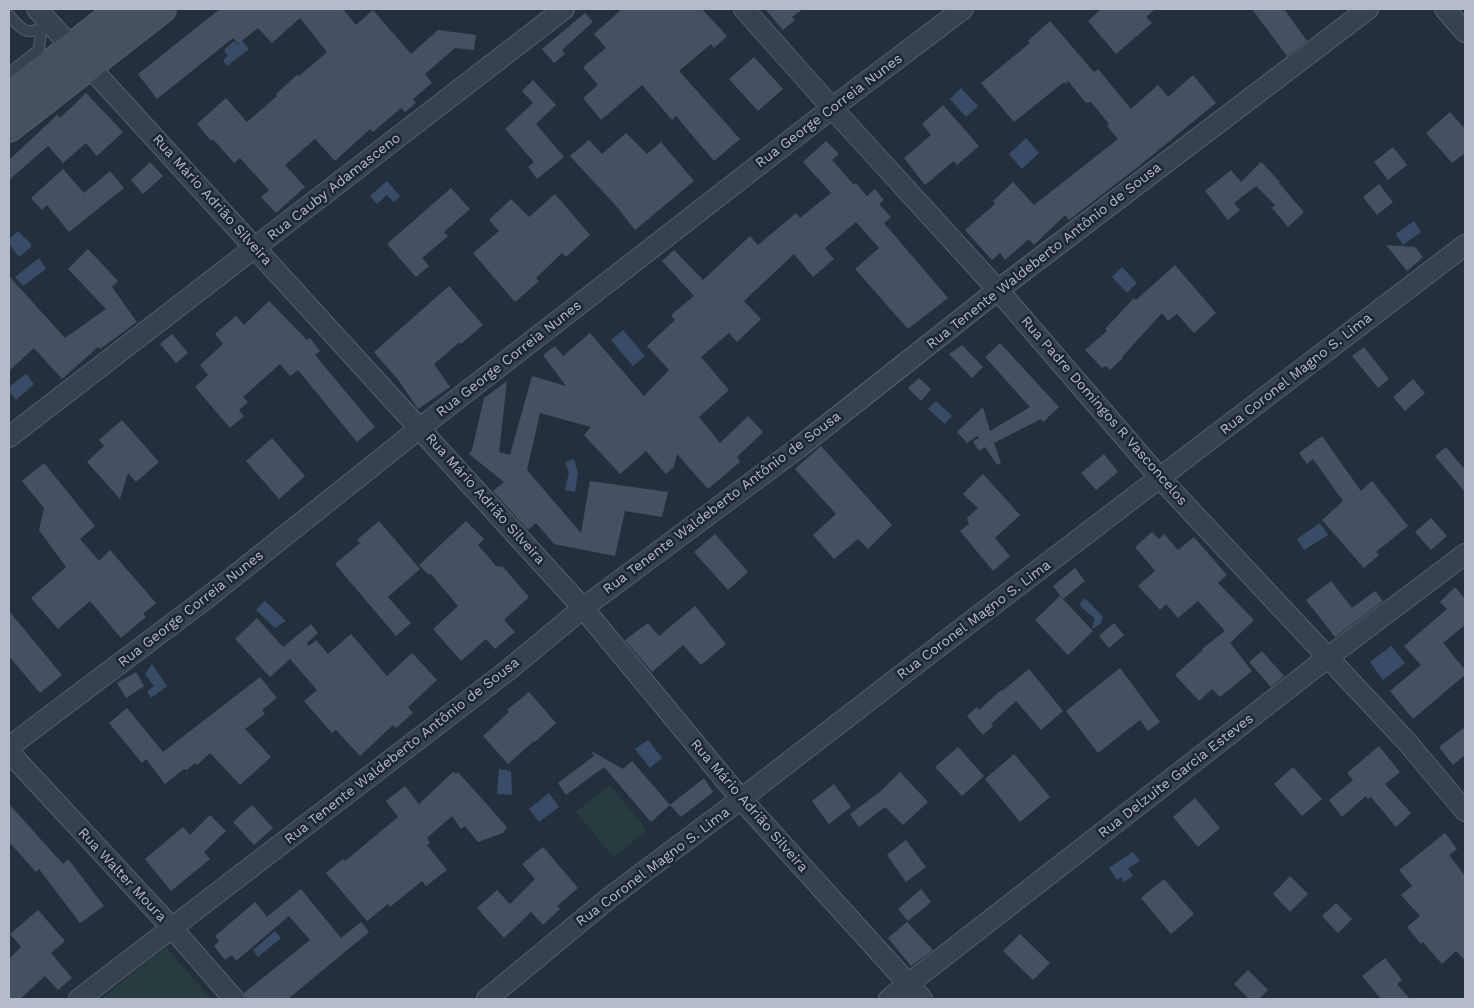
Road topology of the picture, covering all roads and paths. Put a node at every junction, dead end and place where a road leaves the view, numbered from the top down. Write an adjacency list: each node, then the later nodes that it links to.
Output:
1 (122, 9): 11 (main road)
2 (162, 9): 11 (main road)
3 (564, 9): 17 (street, Rua Cauby Adamasceno)
4 (744, 9): 14 (street, Rua Padre Domingos R Vasconcelos)
5 (963, 9): 14 (street, Rua George Correia Nunes)
6 (1368, 9): 18 (street, Rua Tenente Waldeberto Antônio de Sousa)
7 (1446, 9): 10 (street)
8 (9, 15): 9 (lane)
9 (42, 20): 11 (street, Rua Mário Adrião Silveira); 12 (lane)
10 (1465, 32)
11 (81, 57): 13 (main road); 15 (main road); 17 (street, Rua Mário Adrião Silveira)
12 (9, 73)
13 (9, 96)
14 (832, 108): 18 (street, Rua Padre Domingos R Vasconcelos); 19 (street, Rua George Correia Nunes)
15 (9, 128)
16 (1465, 245): 21 (street, Rua Coronel Magno S. Lima)
17 (255, 248): 19 (street, Rua Mário Adrião Silveira); 20 (street, Rua Cauby Adamasceno)
18 (998, 290): 21 (street, Rua Padre Domingos R Vasconcelos); 23 (street, Rua Tenente Waldeberto Antônio de Sousa)
19 (420, 428): 23 (street, Rua Mário Adrião Silveira); 25 (street, Rua George Correia Nunes)
20 (9, 437)
21 (1160, 478): 24 (street, Rua Padre Domingos R Vasconcelos); 27 (street, Rua Coronel Magno S. Lima)
22 (1465, 554): 24 (street, Rua Delzuite Garcia Esteves)
23 (583, 608): 27 (street, Rua Mário Adrião Silveira); 29 (street, Rua Tenente Waldeberto Antônio de Sousa)
24 (1327, 658): 28 (street, Rua Padre Domingos R Vasconcelos); 30 (street, Rua Delzuite Garcia Esteves)
25 (9, 747)
26 (9, 752): 29 (street, Rua Walter Moura)
27 (741, 800): 30 (street, Rua Mário Adrião Silveira); 33 (street, Rua Coronel Magno S. Lima)
28 (1465, 811)
29 (172, 928): 31 (street, Rua Tenente Waldeberto Antônio de Sousa); 32 (street, Rua Walter Moura)
30 (915, 992): 34 (street, Rua Delzuite Garcia Esteves)
31 (78, 999)
32 (234, 999)
33 (487, 999)
34 (889, 999)

